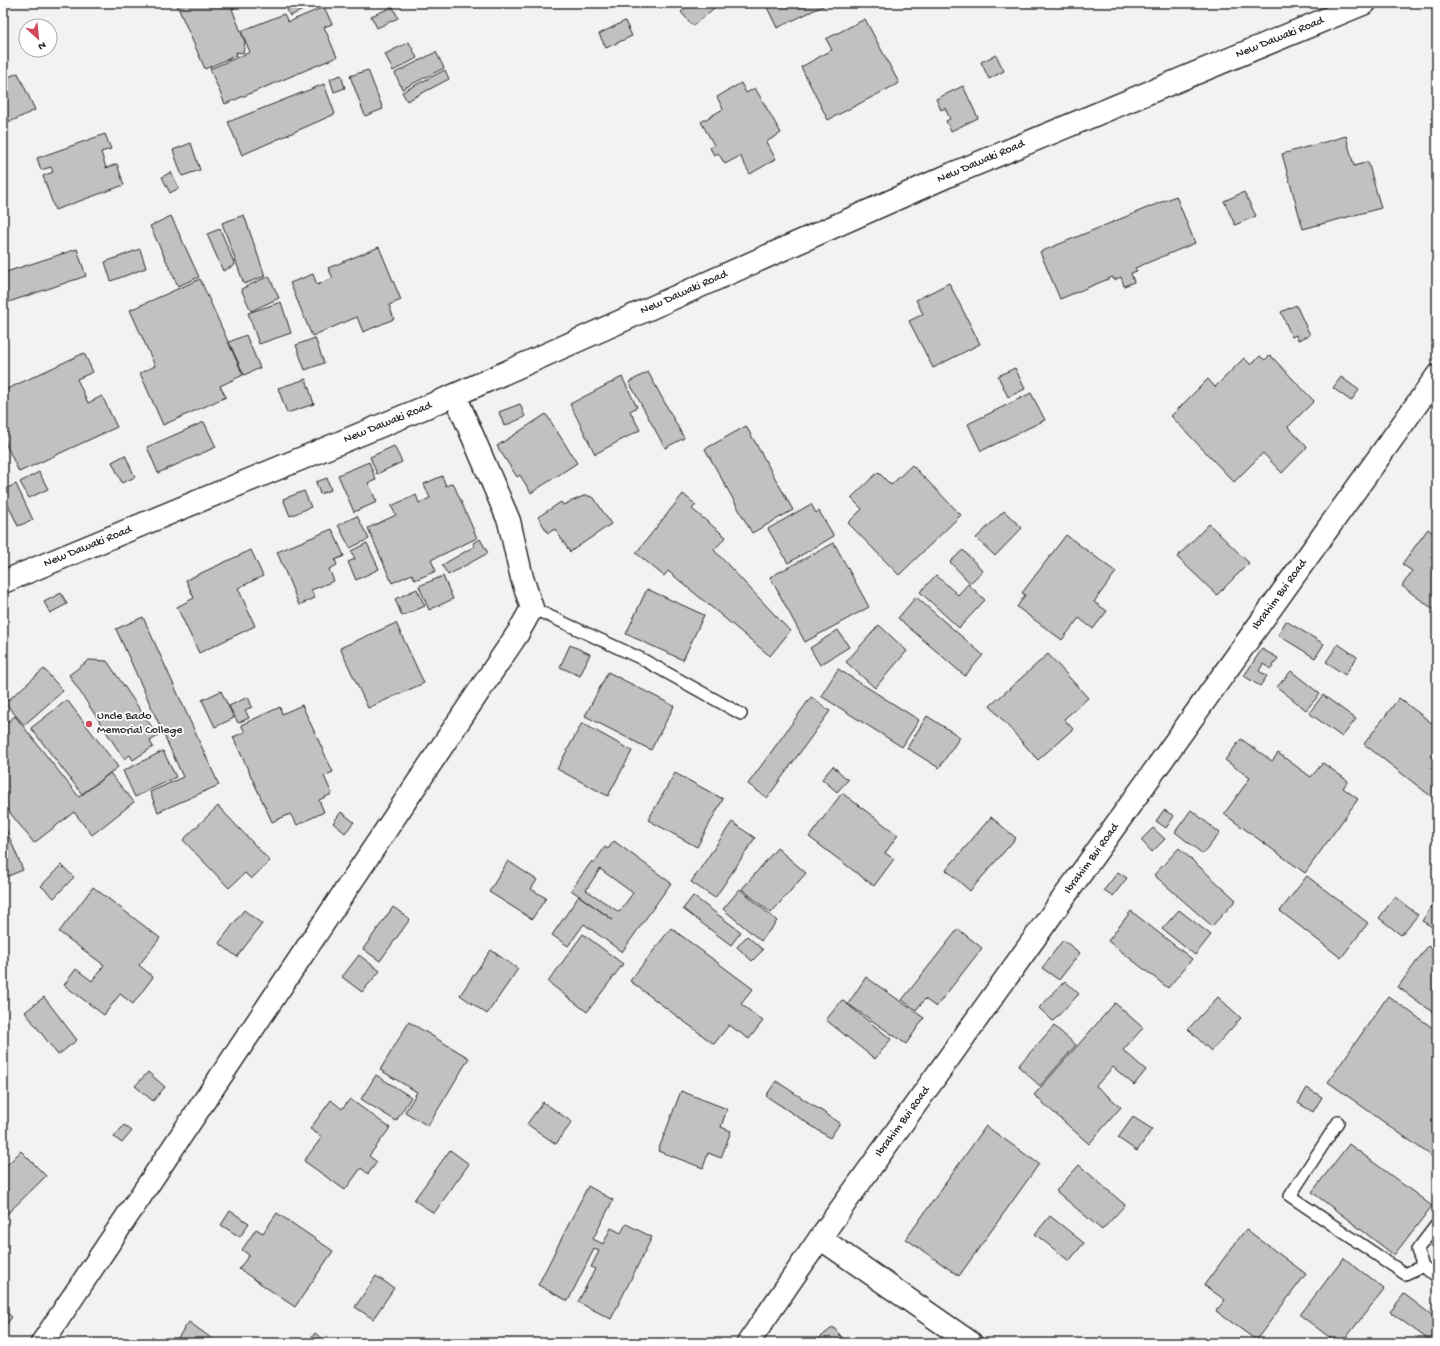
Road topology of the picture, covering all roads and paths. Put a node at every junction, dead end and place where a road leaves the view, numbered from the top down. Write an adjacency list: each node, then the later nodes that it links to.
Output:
1 (1365, 3): 3 (street, New Dawaki Road)
2 (1437, 376): 9 (street, Ibrahim Bui Road)
3 (455, 396): 4 (street, New Dawaki Road); 5 (street)
4 (3, 582)
5 (532, 608): 6 (lane); 12 (street)
6 (741, 714)
7 (1338, 1122): 10 (lane)
8 (1437, 1224): 10 (lane)
9 (820, 1238): 13 (street, Ibrahim Bui Road); 14 (street)
10 (1423, 1266): 11 (lane)
11 (1437, 1278)
12 (42, 1343)
13 (748, 1343)
14 (971, 1343)

